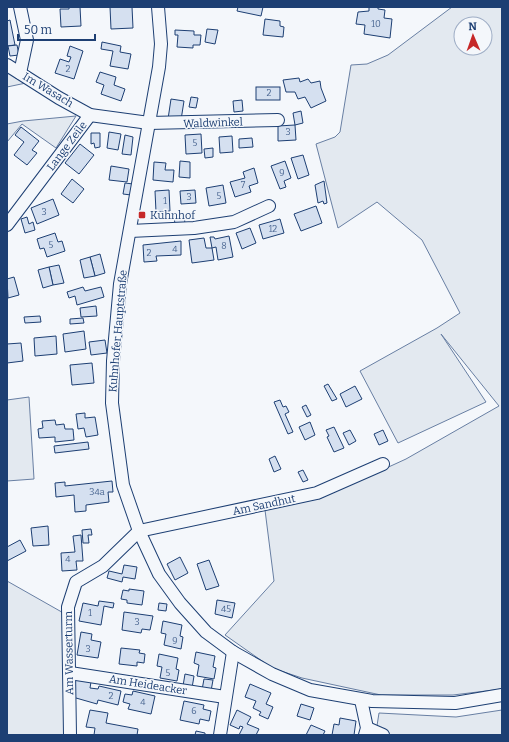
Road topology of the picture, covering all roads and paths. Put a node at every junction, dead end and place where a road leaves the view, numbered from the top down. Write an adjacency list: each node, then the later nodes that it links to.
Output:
1 (20, 7): 4 (street)
2 (158, 7): 7 (street, Kuhnhofer Hauptstraße)
3 (7, 65): 4 (street, Im Wasach)
4 (20, 73): 5 (street, Im Wasach)
5 (90, 115): 7 (street, Lange Zeile); 9 (street, Lange Zeile)
6 (278, 120): 7 (street, Waldwinkel)
7 (149, 123): 10 (street, Kuhnhofer Hauptstraße)
8 (269, 206): 10 (street)
9 (7, 225)
10 (130, 231): 12 (street, Kuhnhofer Hauptstraße)
11 (383, 464): 12 (street, Am Sandhut)
12 (139, 531): 13 (street, Kuhnhofer Hauptstraße); 14 (street, Am Wasserturm)
13 (233, 652): 16 (street); 17 (street, Kuhnhofer Hauptstraße)
14 (70, 673): 16 (street, Am Heideacker); 19 (street, Am Wasserturm)
15 (502, 696): 17 (street, Kuhnhofer Hauptstraße)
16 (225, 697): 20 (street)
17 (361, 700): 18 (street)
18 (366, 732): 21 (street)
19 (70, 735)
20 (220, 735)
21 (383, 735)

